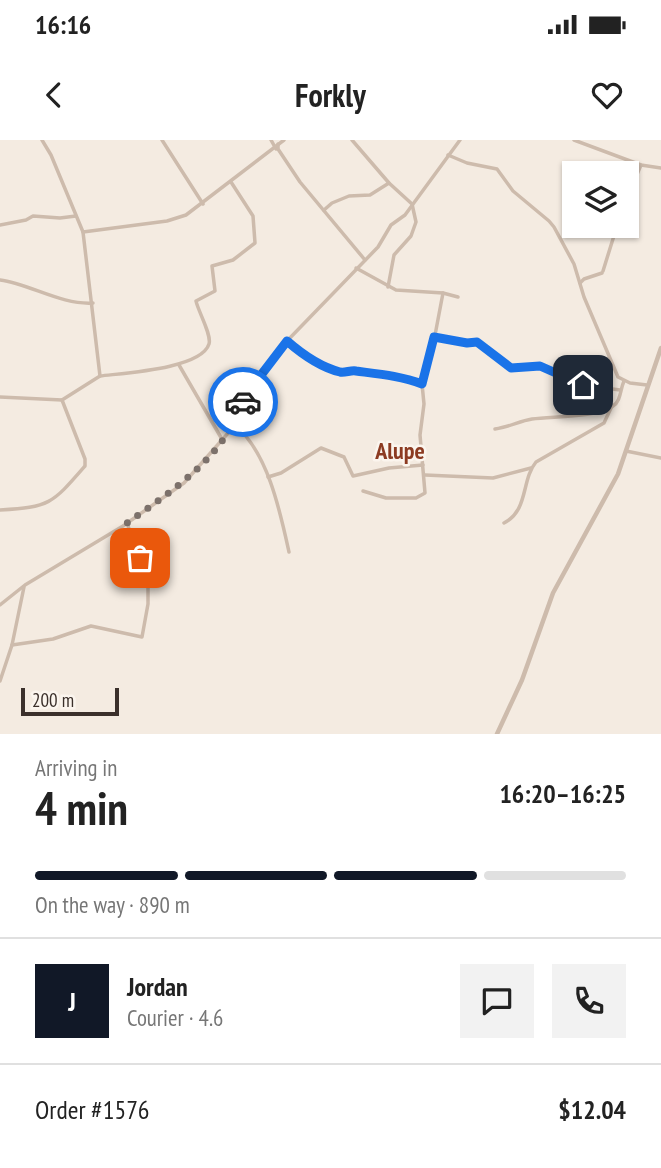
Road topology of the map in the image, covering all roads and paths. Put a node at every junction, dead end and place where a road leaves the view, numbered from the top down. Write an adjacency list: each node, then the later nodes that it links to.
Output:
1 (42, 140): 18 (street)
2 (162, 140): 15 (street)
3 (271, 140): 8 (street)
4 (284, 140): 8 (street)
5 (352, 140): 14 (street)
6 (460, 140): 9 (street)
7 (574, 140): 10 (street)
8 (276, 147): 13 (street); 17 (street)
9 (448, 155): 16 (street); 24 (street)
10 (641, 165): 11 (street); 12 (street)
11 (661, 168)
12 (639, 170)
13 (231, 182): 15 (street); 35 (street)
14 (389, 183): 16 (street); 17 (street)
15 (203, 204): 20 (street)
16 (412, 204): 22 (street); 28 (street)
17 (324, 210): 22 (street)
18 (76, 216): 19 (street); 20 (street)
19 (0, 225)
20 (83, 232): 31 (street)
21 (613, 238): 25 (street)
22 (365, 260): 23 (street)
23 (356, 268): 28 (street); 33 (street)
24 (578, 276): 25 (street); 27 (street)
25 (584, 278): 27 (street)
26 (0, 280): 31 (street)
27 (580, 283): 37 (street)
28 (388, 287): 29 (street)
29 (443, 293): 30 (street); 32 (street)
30 (458, 297)
31 (93, 303): 36 (street)
32 (434, 337): 38 (street); 40 (street)
33 (287, 341): 38 (street); 44 (street)
34 (661, 348): 39 (street)
35 (179, 365): 36 (street); 46 (street)
36 (100, 376): 42 (street)
37 (624, 382): 39 (street); 40 (street)
38 (422, 384): 49 (street)
39 (647, 385): 47 (street)
40 (620, 390): 43 (street)
41 (0, 397): 42 (street)
42 (62, 400): 54 (street)
43 (611, 408): 45 (street); 50 (street)
44 (234, 425): 46 (street); 52 (street)
45 (495, 429)
46 (223, 441): 55 (street)
47 (626, 450): 48 (street); 62 (street)
48 (661, 458)
49 (423, 466): 51 (street); 52 (street)
50 (531, 468): 51 (street); 56 (street)
51 (425, 475): 53 (street)
52 (268, 477): 57 (street)
53 (363, 491)
54 (0, 510)
55 (127, 523): 58 (street); 60 (street)
56 (504, 523)
57 (289, 552)
58 (24, 585): 59 (street); 60 (street)
59 (0, 605)
60 (12, 645): 61 (street)
61 (0, 681)
62 (497, 734)

